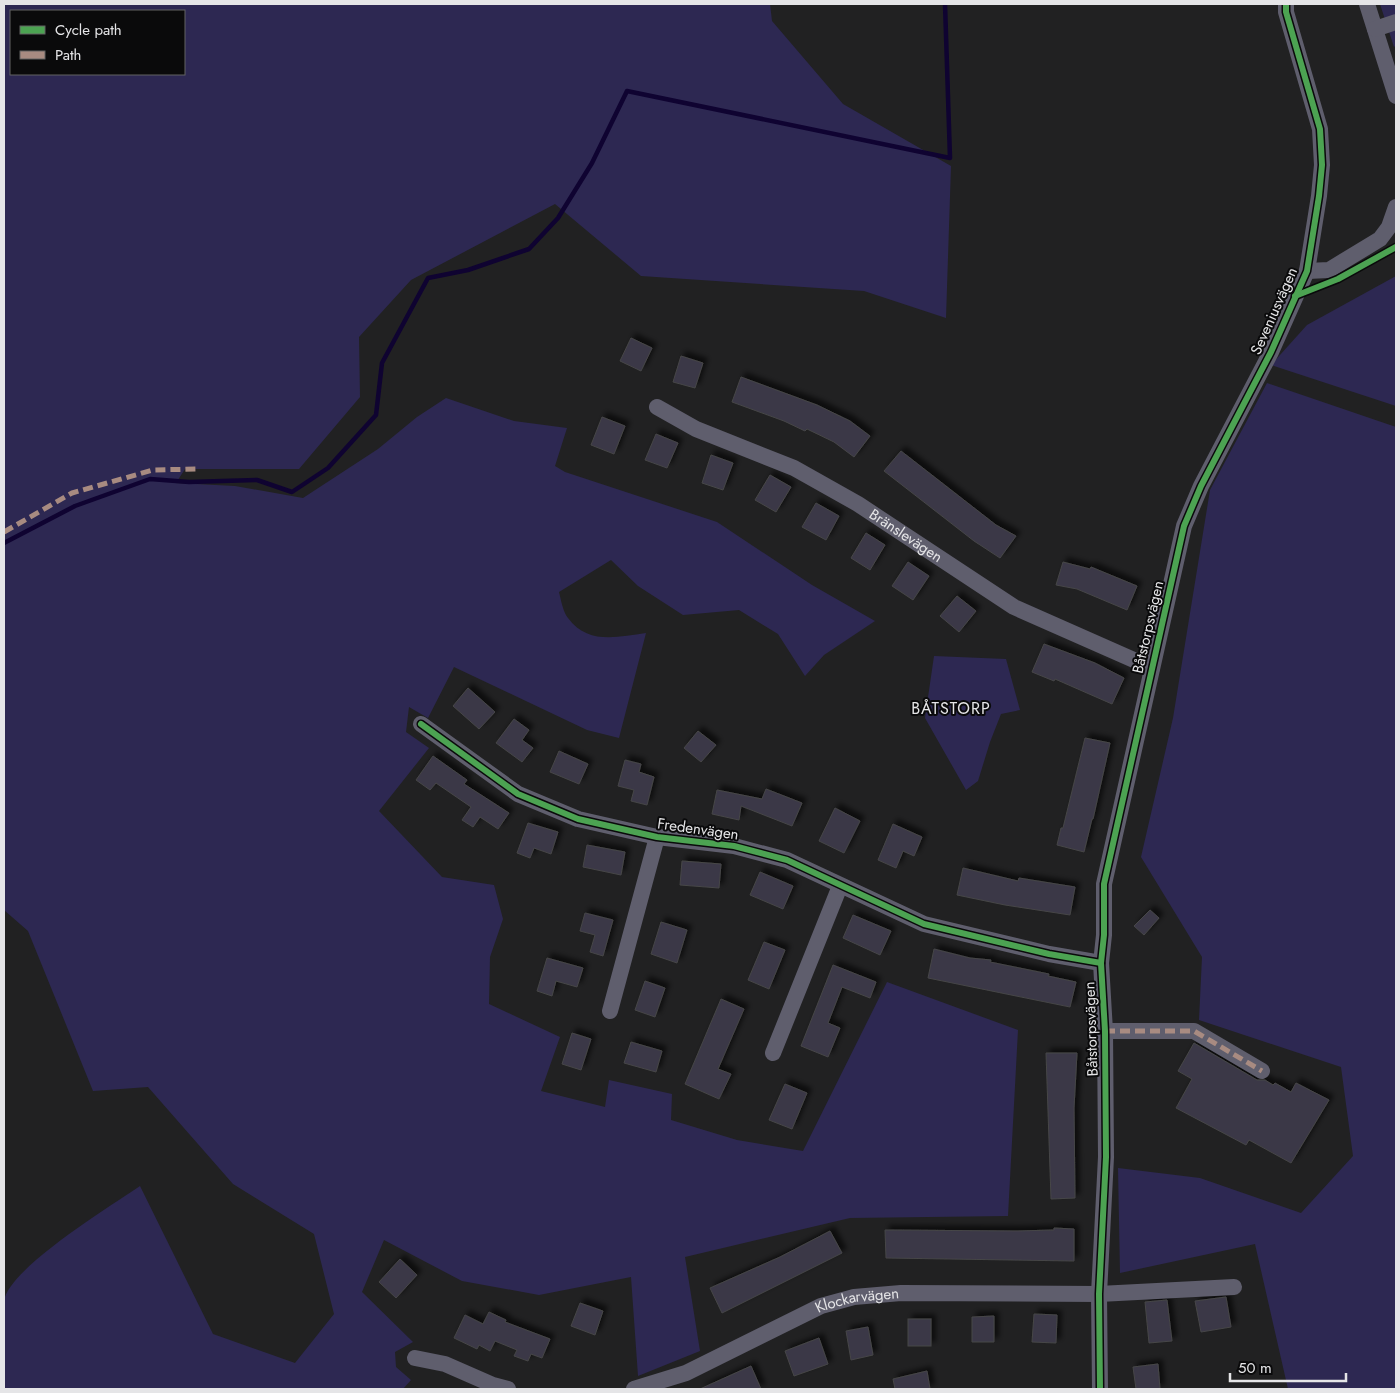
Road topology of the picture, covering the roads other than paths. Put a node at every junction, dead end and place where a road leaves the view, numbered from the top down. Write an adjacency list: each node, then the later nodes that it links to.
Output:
1 (1286, 4): 7 (street, Seveniusvägen)
2 (1367, 4): 4 (street)
3 (1396, 22): 4 (street)
4 (1375, 29): 5 (street)
5 (1396, 96)
6 (1396, 207): 7 (street)
7 (1307, 271): 9 (street, Seveniusvägen)
8 (657, 407): 10 (street, Bränslevägen)
9 (1184, 526): 10 (street, Båtstorpsvägen)
10 (1152, 668): 14 (street, Båtstorpsvägen)
11 (422, 724): 12 (street, Fredenvägen)
12 (657, 837): 13 (street, Fredenvägen); 15 (street, Fredenvägen)
13 (840, 886): 14 (street, Fredenvägen); 17 (street)
14 (1101, 963): 16 (street, Båtstorpsvägen)
15 (610, 1011)
16 (1105, 1031): 18 (street, Båtstorpsvägen); 20 (street, Båtstorpsvägen)
17 (772, 1053)
18 (1262, 1071)
19 (1234, 1286): 20 (street)
20 (1099, 1294): 23 (street, Klockarvägen); 24 (street, Båtstorpsvägen)
21 (415, 1358): 22 (street)
22 (508, 1389)
23 (634, 1389)
24 (1100, 1389)

